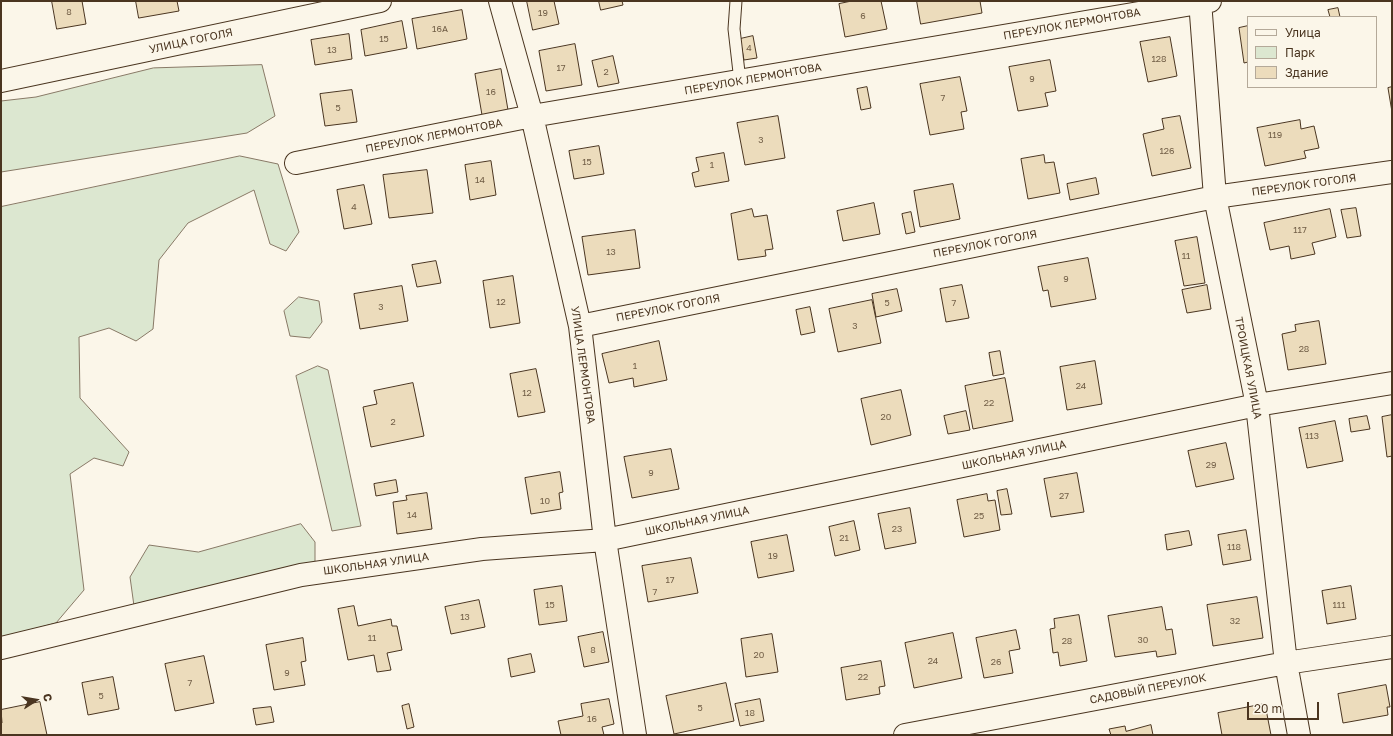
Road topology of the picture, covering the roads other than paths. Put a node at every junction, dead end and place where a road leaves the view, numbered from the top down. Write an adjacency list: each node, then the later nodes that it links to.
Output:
1 (380, 1): 5 (street, УЛИЦА ГОГОЛЯ)
2 (500, 1): 7 (street, УЛИЦА ЛЕРМОНТОВА)
3 (736, 1): 6 (lane)
4 (1203, 2): 6 (street, ПЕРЕУЛОК ЛЕРМОНТОВА); 10 (street, ТРОИЦКАЯ УЛИЦА)
5 (1, 81)
6 (740, 81): 7 (street, ПЕРЕУЛОК ЛЕРМОНТОВА)
7 (532, 116): 8 (street, ПЕРЕУЛОК ЛЕРМОНТОВА); 11 (street, УЛИЦА ЛЕРМОНТОВА)
8 (296, 163)
9 (1392, 172): 10 (street, ПЕРЕУЛОК ГОГОЛЯ)
10 (1215, 197): 11 (street, ПЕРЕУЛОК ГОГОЛЯ); 13 (street, ТРОИЦКАЯ УЛИЦА)
11 (580, 326): 14 (street, УЛИЦА ЛЕРМОНТОВА)
12 (1392, 383): 13 (street, ШКОЛЬНАЯ УЛИЦА)
13 (1257, 405): 14 (street, ШКОЛЬНАЯ УЛИЦА); 17 (street, ТРОИЦКАЯ УЛИЦА)
14 (605, 540): 16 (street, ШКОЛЬНАЯ УЛИЦА); 18 (street, УЛИЦА ЛЕРМОНТОВА)
15 (1392, 647): 17 (street, САДОВЫЙ ПЕРЕУЛОК)
16 (1, 648)
17 (1286, 663): 19 (street, САДОВЫЙ ПЕРЕУЛОК); 20 (street, ТРОИЦКАЯ УЛИЦА)
18 (635, 735)
19 (905, 735)
20 (1299, 735)

